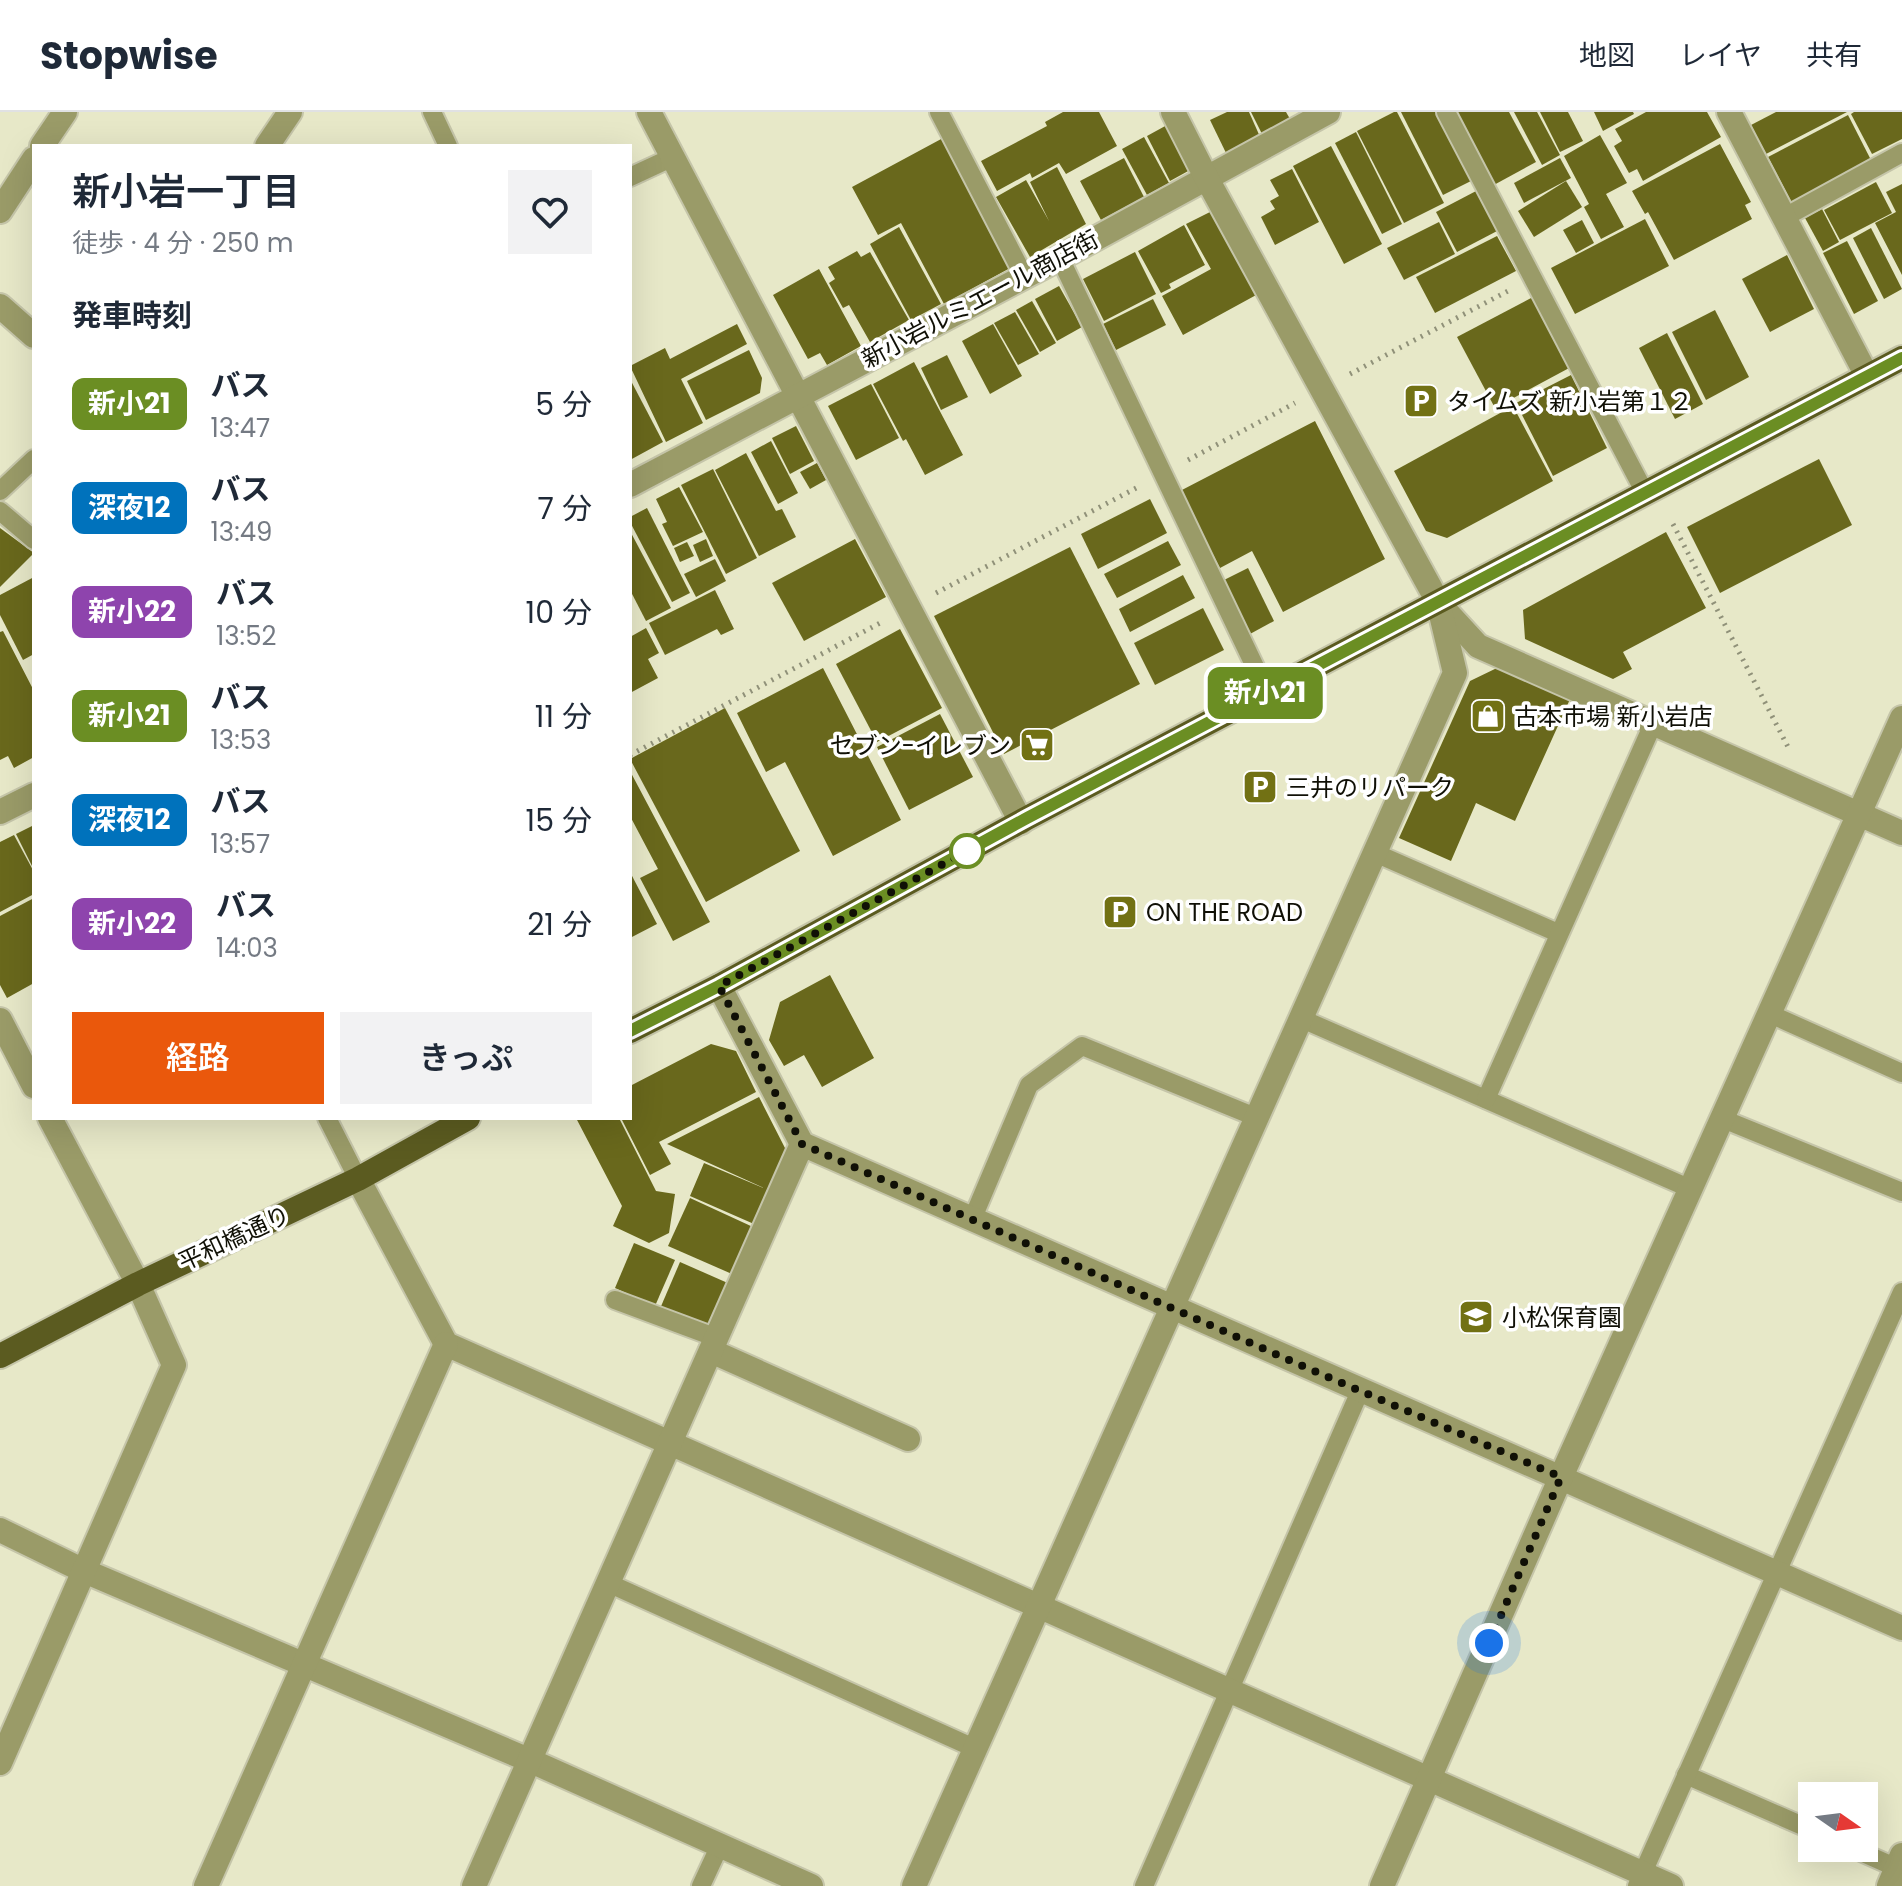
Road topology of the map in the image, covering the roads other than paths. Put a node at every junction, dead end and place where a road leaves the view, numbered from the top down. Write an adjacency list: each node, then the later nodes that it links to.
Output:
1 (65, 112): 10 (street)
2 (290, 112): 11 (street)
3 (432, 112): 12 (lane)
4 (649, 112): 14 (street)
5 (939, 112): 21 (lane)
6 (1173, 112): 17 (street)
7 (1328, 112): 17 (street, 新小岩ルミエール商店街)
8 (1446, 112): 30 (lane)
9 (1729, 112): 19 (street)
10 (43, 144)
11 (268, 144)
12 (447, 144)
13 (1902, 153): 19 (lane)
14 (673, 157): 16 (lane); 26 (street)
15 (32, 162): 18 (street)
16 (632, 176)
17 (1206, 177): 20 (street, 新小岩ルミエール商店街); 33 (street)
18 (0, 211)
19 (1785, 217): 25 (street)
20 (1060, 258): 21 (street, 新小岩ルミエール商店街); 34 (lane)
21 (1024, 276): 26 (street, 新小岩ルミエール商店街)
22 (0, 306): 23 (street)
23 (32, 334)
24 (1902, 358): 25 (main road)
25 (1867, 376): 30 (main road)
26 (798, 395): 28 (street, 新小岩ルミエール商店街); 40 (street)
27 (32, 461): 29 (lane)
28 (632, 484)
29 (0, 491)
30 (1645, 493): 33 (main road)
31 (0, 511): 32 (lane)
32 (32, 538)
33 (1438, 602): 34 (main road); 36 (street); 42 (street)
34 (1267, 692): 40 (main road)
35 (1902, 718): 39 (street)
36 (1653, 724): 39 (street); 43 (lane)
37 (32, 796): 38 (street)
38 (0, 812)
39 (1861, 814): 41 (street); 45 (street)
40 (1021, 822): 44 (main road)
41 (1902, 833)
42 (1375, 853): 43 (lane); 46 (street)
43 (1558, 933): 51 (lane)
44 (719, 986): 48 (main road); 57 (street)
45 (1770, 1014): 49 (lane); 53 (street)
46 (1302, 1019): 51 (lane); 52 (street)
47 (0, 1020): 50 (street)
48 (632, 1030)
49 (1902, 1073)
50 (32, 1082)
51 (1486, 1099): 59 (lane)
52 (1258, 1118): 61 (lane); 65 (street)
53 (1723, 1119): 59 (street); 60 (lane)
54 (51, 1120): 62 (street)
55 (328, 1120): 58 (lane)
56 (464, 1120): 58 (main road, 平和橋通り)
57 (802, 1144): 61 (street); 67 (street)
58 (358, 1179): 62 (main road, 平和橋通り); 66 (street)
59 (1691, 1189): 72 (street)
60 (1902, 1192)
61 (972, 1220): 65 (street)
62 (138, 1284): 68 (main road, 平和橋通り); 74 (street)
63 (1902, 1292): 75 (lane)
64 (615, 1300): 67 (lane)
65 (1173, 1309): 69 (street); 77 (street)
66 (446, 1344): 71 (street); 79 (street)
67 (714, 1345): 70 (street); 71 (street)
68 (0, 1356)
69 (1360, 1391): 72 (street); 80 (lane)
70 (908, 1439)
71 (671, 1444): 76 (street); 77 (street)
72 (1561, 1477): 75 (street); 85 (street)
73 (0, 1530): 74 (street)
74 (82, 1570): 79 (street); 83 (street)
75 (1777, 1573): 78 (street); 84 (lane)
76 (608, 1583): 81 (lane); 82 (street)
77 (1037, 1606): 80 (street); 81 (street)
78 (1902, 1628)
79 (304, 1665): 82 (street); 91 (street)
80 (1229, 1690): 85 (street); 96 (lane)
81 (974, 1748): 95 (street)
82 (531, 1761): 87 (street); 92 (street)
83 (0, 1763)
84 (1686, 1775): 86 (lane); 90 (lane)
85 (1429, 1780): 90 (street); 97 (street)
86 (1798, 1824)
87 (720, 1845): 93 (lane); 94 (street)
88 (1878, 1861): 89 (lane)
89 (1896, 1870)
90 (1640, 1880): 98 (street)
91 (206, 1886)
92 (474, 1886)
93 (701, 1886)
94 (811, 1886)
95 (914, 1886)
96 (1144, 1886)
97 (1382, 1886)
98 (1671, 1886)

